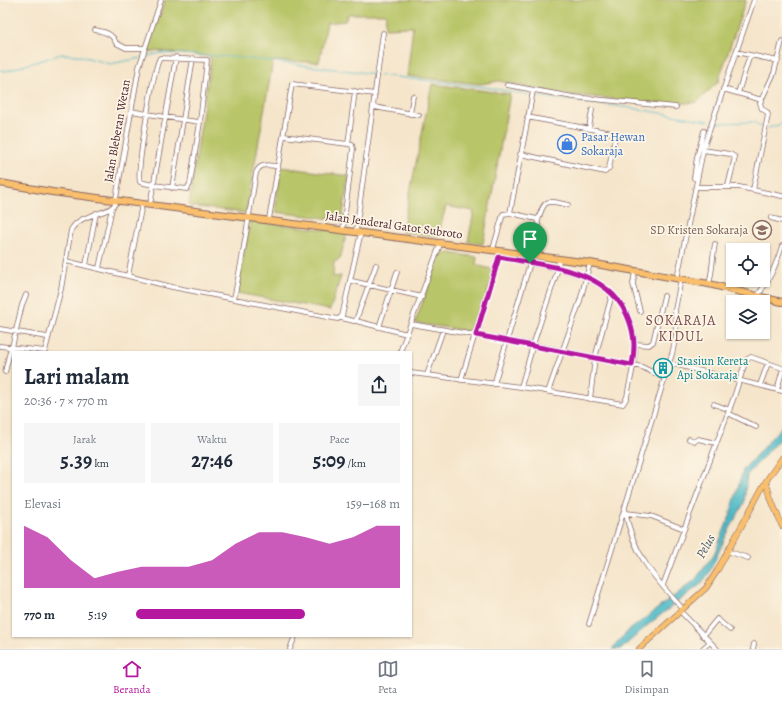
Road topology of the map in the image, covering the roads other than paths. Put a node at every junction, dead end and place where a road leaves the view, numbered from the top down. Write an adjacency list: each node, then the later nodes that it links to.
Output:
1 (161, 0): 6 (street, Jalan Bleberan Wetan)
2 (754, 0): 7 (street)
3 (95, 30): 6 (street)
4 (382, 33): 17 (street)
5 (782, 44): 11 (street)
6 (144, 49): 23 (street, Jalan Bleberan Wetan)
7 (736, 52): 8 (street); 13 (street)
8 (750, 55): 11 (street); 16 (street)
9 (176, 57): 10 (street); 24 (street); 28 (street)
10 (193, 58): 29 (street); 30 (street)
11 (778, 61): 19 (street)
12 (507, 85): 15 (street)
13 (724, 89): 16 (street); 35 (street)
14 (355, 91): 17 (street); 33 (street); 34 (street)
15 (532, 92): 20 (street); 27 (street)
16 (738, 93): 19 (street)
17 (376, 94): 21 (street)
18 (413, 96): 25 (street)
19 (762, 100): 44 (street)
20 (676, 107)
21 (374, 108): 25 (street); 59 (street)
22 (592, 110): 31 (street)
23 (131, 111): 24 (street); 46 (street, Jalan Bleberan Wetan)
24 (148, 114): 28 (street); 40 (street)
25 (410, 114): 26 (street)
26 (419, 115)
27 (527, 116): 31 (street); 36 (street)
28 (166, 118): 29 (street); 40 (street)
29 (183, 120): 30 (street); 43 (street)
30 (200, 122): 43 (street)
31 (589, 128): 36 (street)
32 (704, 131): 38 (street)
33 (284, 136): 34 (street); 37 (street)
34 (348, 144): 58 (street)
35 (703, 150): 38 (street); 41 (street)
36 (520, 154): 52 (street)
37 (276, 166): 53 (street); 55 (street)
38 (697, 179): 42 (street)
39 (0, 183): 46 (highway, Jalan Jenderal Gatot Subroto)
40 (153, 185): 43 (street); 48 (street)
41 (728, 186): 42 (street); 44 (street)
42 (696, 187): 78 (street)
43 (172, 188)
44 (753, 190): 45 (street)
45 (782, 196)
46 (116, 200): 47 (highway, Jalan Jenderal Gatot Subroto); 50 (street, Jalan Bleberan Wetan)
47 (142, 204): 48 (highway, Jalan Jenderal Gatot Subroto); 76 (street)
48 (150, 205): 53 (highway, Jalan Jenderal Gatot Subroto)
49 (568, 205): 56 (street)
50 (112, 208): 51 (street); 72 (street, Jalan Bleberan Wetan)
51 (96, 213): 67 (street); 70 (street)
52 (510, 213): 56 (street); 63 (street)
53 (248, 217): 55 (highway, Jalan Jenderal Gatot Subroto); 89 (street)
54 (771, 218): 57 (street)
55 (269, 219): 58 (highway, Jalan Jenderal Gatot Subroto)
56 (538, 221): 65 (street)
57 (782, 221)
58 (342, 229): 59 (highway, Jalan Jenderal Gatot Subroto)
59 (359, 231): 60 (highway, Jalan Jenderal Gatot Subroto); 79 (street)
60 (442, 242): 63 (highway, Jalan Jenderal Gatot Subroto); 88 (street)
61 (715, 244): 80 (street)
62 (782, 246): 86 (street)
63 (493, 250): 64 (highway, Jalan Jenderal Gatot Subroto)
64 (500, 254): 65 (highway, Jalan Jenderal Gatot Subroto); 68 (street); 101 (street)
65 (531, 255): 66 (highway, Jalan Jenderal Gatot Subroto); 68 (street)
66 (559, 258): 69 (highway, Jalan Jenderal Gatot Subroto); 73 (street)
67 (66, 261): 70 (street); 102 (street)
68 (530, 263): 73 (street); 103 (street)
69 (590, 263): 74 (highway, Jalan Jenderal Gatot Subroto); 77 (street)
70 (86, 265): 72 (street)
71 (376, 265): 81 (street)
72 (99, 268): 76 (street)
73 (558, 269): 77 (street); 105 (street)
74 (635, 271): 78 (highway, Jalan Jenderal Gatot Subroto); 92 (street)
75 (397, 272): 82 (street)
76 (128, 276): 89 (street)
77 (587, 277): 83 (street); 111 (street)
78 (679, 279): 80 (highway, Jalan Jenderal Gatot Subroto); 113 (street)
79 (352, 281): 81 (street); 93 (street)
80 (709, 284): 85 (highway, Jalan Jenderal Gatot Subroto)
81 (369, 285): 82 (street); 94 (street)
82 (391, 291): 88 (street); 96 (street)
83 (612, 294): 104 (street); 112 (street)
84 (26, 295): 99 (street)
85 (753, 295)
86 (758, 295)
87 (664, 296): 104 (street)
88 (422, 297): 95 (street)
89 (234, 299): 93 (street)
90 (770, 299): 91 (highway, Jalan Jenderal Gatot Subroto)
91 (782, 302)
92 (640, 310)
93 (341, 318): 94 (street)
94 (356, 321): 96 (street)
95 (411, 324): 98 (street); 100 (street)
96 (379, 327): 100 (street)
97 (0, 329): 99 (street)
98 (443, 330): 101 (street); 120 (street)
99 (16, 331): 102 (street); 107 (street)
100 (406, 334): 110 (street)
101 (476, 335): 103 (street); 122 (street)
102 (47, 336): 109 (street)
103 (506, 340): 105 (street); 124 (street)
104 (635, 344): 115 (street)
105 (533, 345): 111 (street); 126 (street)
106 (0, 346): 107 (street)
107 (12, 347): 108 (street); 117 (street)
108 (29, 350)
109 (45, 351)
110 (400, 351)
111 (561, 351): 112 (street); 129 (street)
112 (595, 358): 115 (street); 130 (street)
113 (669, 363): 121 (street); 123 (street)
114 (768, 363): 116 (street); 123 (street); 125 (street)
115 (632, 365): 121 (street); 130 (street)
116 (782, 368)
117 (5, 372)
118 (782, 372): 127 (street)
119 (412, 373): 120 (street)
120 (427, 375): 122 (street)
121 (664, 378): 138 (street)
122 (461, 380): 124 (street)
123 (740, 380): 125 (street); 132 (street)
124 (494, 384): 126 (street)
125 (760, 385): 127 (street)
126 (521, 387): 129 (street)
127 (777, 390): 128 (street)
128 (782, 391)
129 (548, 392): 130 (street)
130 (590, 399)
131 (714, 404): 132 (street)
132 (729, 412): 133 (street); 135 (street)
133 (756, 427)
134 (689, 439): 135 (street)
135 (716, 443): 140 (street)
136 (782, 458): 137 (main road)
137 (766, 481): 139 (main road); 141 (main road)
138 (625, 511): 140 (street); 143 (street); 145 (street)
139 (782, 526)
140 (684, 529): 143 (street)
141 (728, 551): 142 (street); 144 (main road)
142 (748, 558)
143 (663, 584): 144 (street)
144 (682, 609): 147 (street); 152 (main road)
145 (589, 624)
146 (730, 630): 147 (street)
147 (703, 636): 149 (street)
148 (295, 637): 151 (street)
149 (709, 643): 153 (street); 154 (street)
150 (754, 644): 155 (street)
151 (290, 649)
152 (639, 649)
153 (702, 649)
154 (717, 649)
155 (753, 649)

